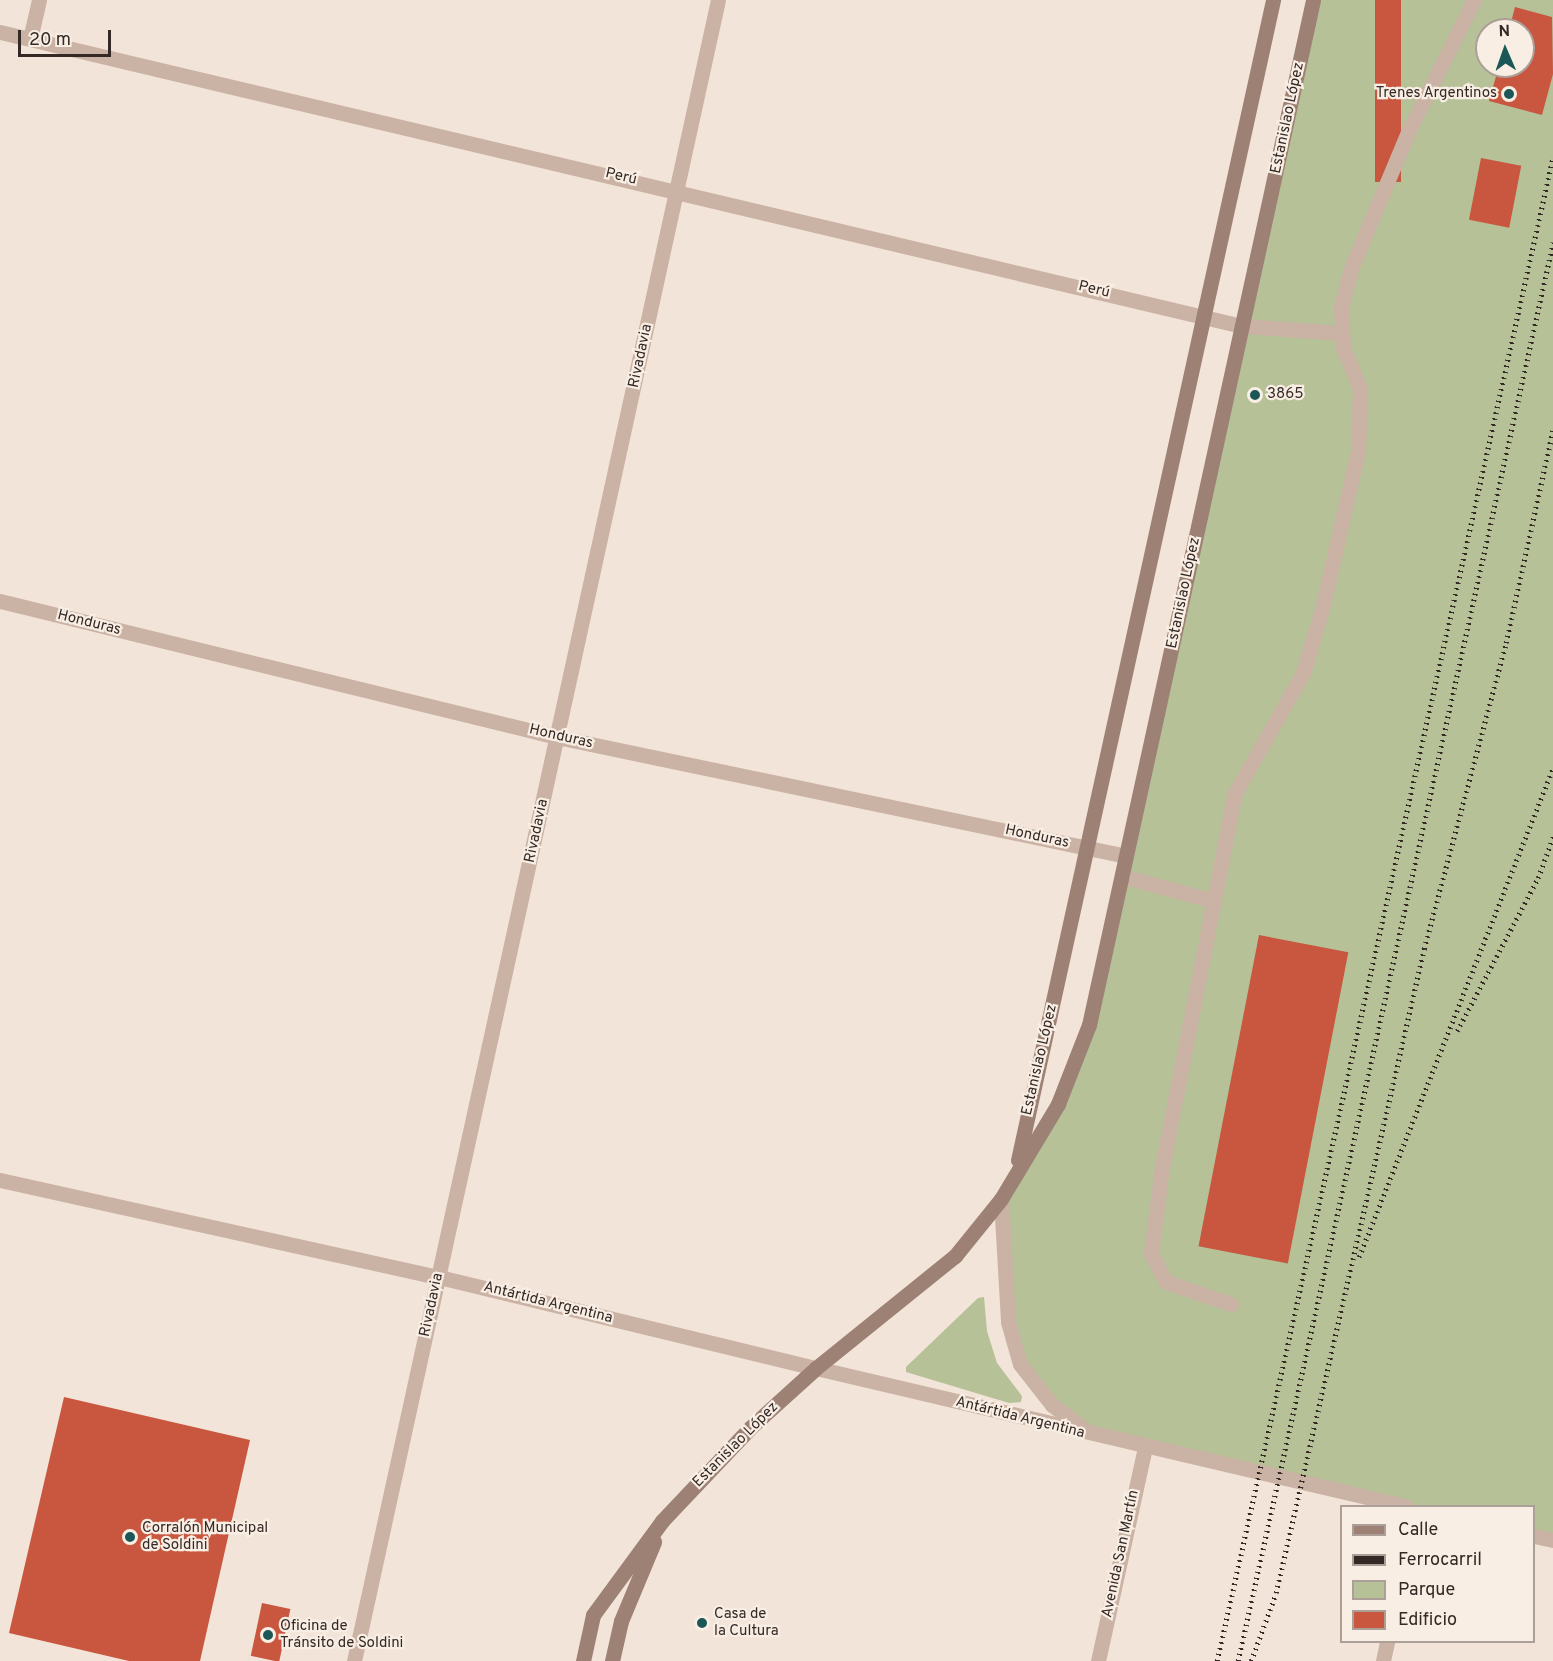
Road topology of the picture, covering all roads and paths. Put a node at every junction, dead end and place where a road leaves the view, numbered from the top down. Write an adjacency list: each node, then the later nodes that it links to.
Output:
1 (39, 0): 7 (street)
2 (718, 0): 8 (street, Rivadavia)
3 (1273, 0): 9 (main road, Estanislao López)
4 (1313, 0): 10 (main road, Estanislao López)
5 (1474, 0): 11 (street)
6 (0, 32): 7 (street, Perú)
7 (30, 39): 8 (street, Perú)
8 (677, 190): 9 (street, Perú); 13 (street, Rivadavia)
9 (1204, 316): 10 (street, Perú); 14 (main road, Estanislao López)
10 (1242, 326): 11 (street, Perú); 15 (main road, Estanislao López)
11 (1342, 333): 17 (street)
12 (0, 601): 13 (street, Honduras)
13 (557, 737): 14 (street, Honduras); 21 (street, Rivadavia)
14 (1088, 848): 15 (street, Honduras); 18 (main road, Estanislao López)
15 (1126, 856): 16 (main road, Estanislao López)
16 (1122, 876): 17 (street); 18 (main road, Estanislao López)
17 (1214, 901): 22 (street)
18 (1016, 1171): 20 (main road, Estanislao López)
19 (0, 1179): 21 (street, Antártida Argentina)
20 (1001, 1199): 23 (main road, Estanislao López); 24 (street, Antártida Argentina)
21 (439, 1276): 23 (street, Antártida Argentina); 31 (street, Rivadavia)
22 (1231, 1305)
23 (816, 1368): 24 (street, Antártida Argentina); 27 (main road, Estanislao López)
24 (1094, 1436): 25 (street, Antártida Argentina)
25 (1145, 1447): 26 (street, Antártida Argentina); 34 (street, Avenida San Martín)
26 (1402, 1505)
27 (662, 1521): 32 (main road, Estanislao López); 33 (main road, Estanislao López)
28 (1535, 1536): 29 (street)
29 (1553, 1540)
30 (1387, 1643): 35 (street)
31 (354, 1661)
32 (582, 1661)
33 (612, 1661)
34 (1098, 1661)
35 (1383, 1661)

